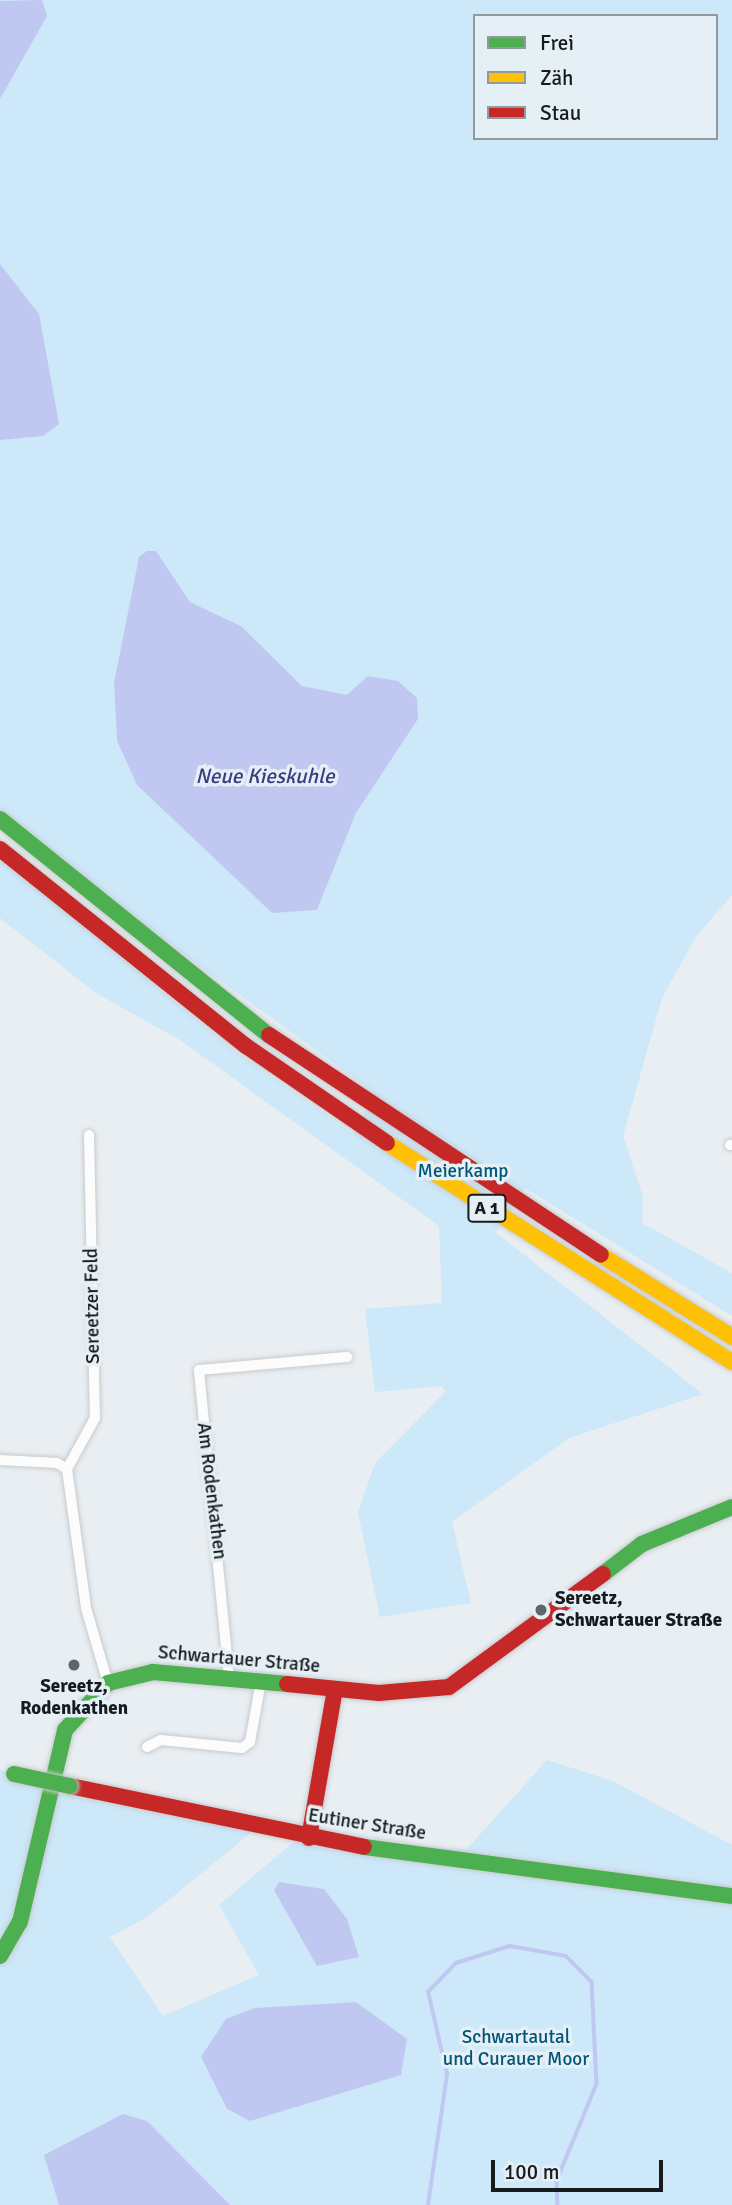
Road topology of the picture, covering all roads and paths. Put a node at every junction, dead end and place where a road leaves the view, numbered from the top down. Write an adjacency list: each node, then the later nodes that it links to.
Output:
1 (0, 819): 4 (main road, A 1)
2 (0, 849): 6 (main road, A 1)
3 (89, 1135): 8 (street, Sereetzer Feld)
4 (732, 1337)
5 (347, 1357): 10 (street, Am Rodenkathen)
6 (732, 1362)
7 (0, 1460): 8 (street)
8 (67, 1469): 12 (street)
9 (732, 1507): 13 (main road, Schwartauer Straße)
10 (229, 1678): 11 (main road, Schwartauer Straße); 12 (main road, Schwartauer Straße)
11 (261, 1681): 13 (main road, Schwartauer Straße); 14 (street)
12 (108, 1683): 18 (main road)
13 (335, 1689): 16 (main road, Schwartauer Straße)
14 (147, 1747)
15 (7, 1773): 16 (main road, Eutiner Straße, bridge)
16 (309, 1838): 17 (main road, Eutiner Straße)
17 (732, 1896)
18 (0, 1956)

